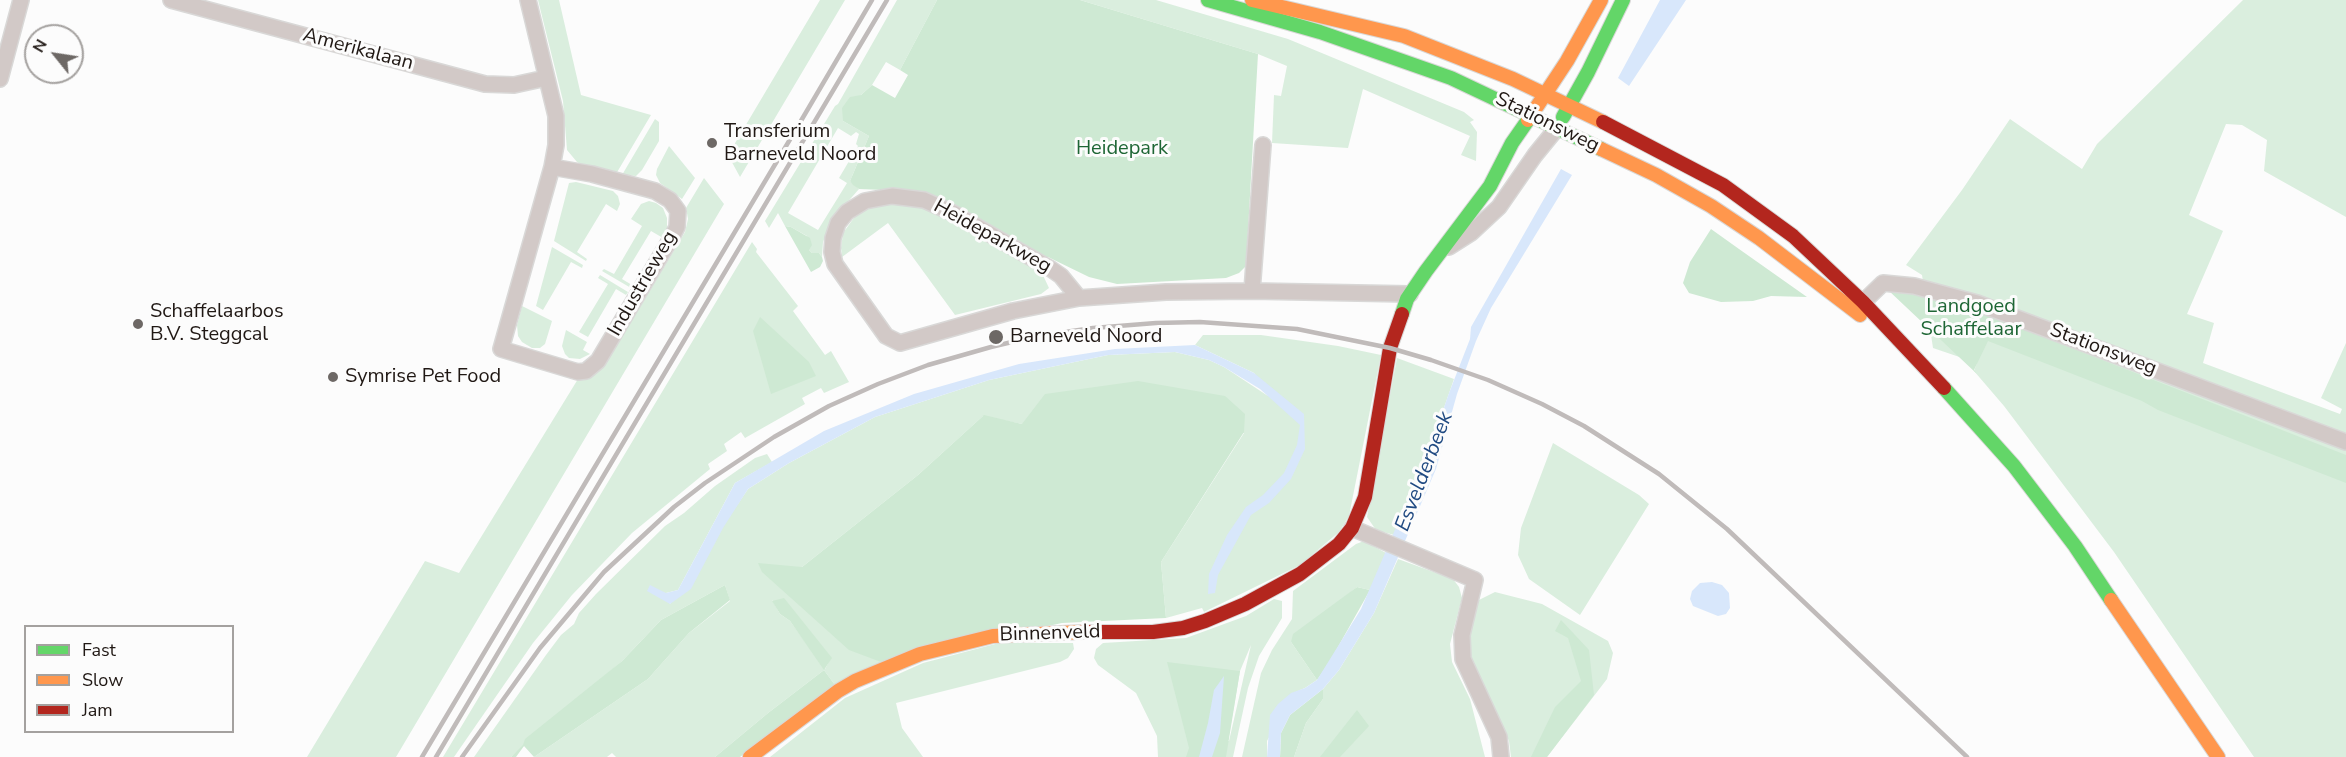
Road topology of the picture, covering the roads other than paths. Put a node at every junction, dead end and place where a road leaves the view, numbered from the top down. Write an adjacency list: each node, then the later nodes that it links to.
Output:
1 (21, 0): 9 (street)
2 (171, 0): 8 (street, Amerikalaan)
3 (528, 0): 8 (street)
4 (1208, 0): 12 (main road, Stationsweg)
5 (1252, 0): 10 (main road, Stationsweg)
6 (1600, 0): 10 (main road, Binnenveld)
7 (1623, 0): 11 (main road)
8 (546, 78): 15 (street)
9 (0, 79)
10 (1546, 93): 11 (main road, Stationsweg); 12 (main road, Binnenveld)
11 (1570, 105): 13 (main road); 20 (main road, Stationsweg)
12 (1531, 115): 13 (main road, Stationsweg); 16 (main road, Binnenveld)
13 (1557, 128): 16 (street, Binnenveld); 20 (main road, Stationsweg)
14 (1263, 145): 17 (street)
15 (552, 166): 15 (street, Industrieweg)
16 (1437, 256): 18 (main road, Binnenveld)
17 (1252, 291): 18 (street, Heideparkweg); 19 (street, Heideparkweg)
18 (1410, 294): 22 (main road, Binnenveld)
19 (1079, 298): 19 (street, Heideparkweg)
20 (1858, 306): 21 (street, Stationsweg); 25 (main road, Stationsweg)
21 (2346, 441)
22 (1352, 528): 23 (main road, Binnenveld); 24 (street)
23 (750, 757)
24 (1501, 757)
25 (2218, 757)

